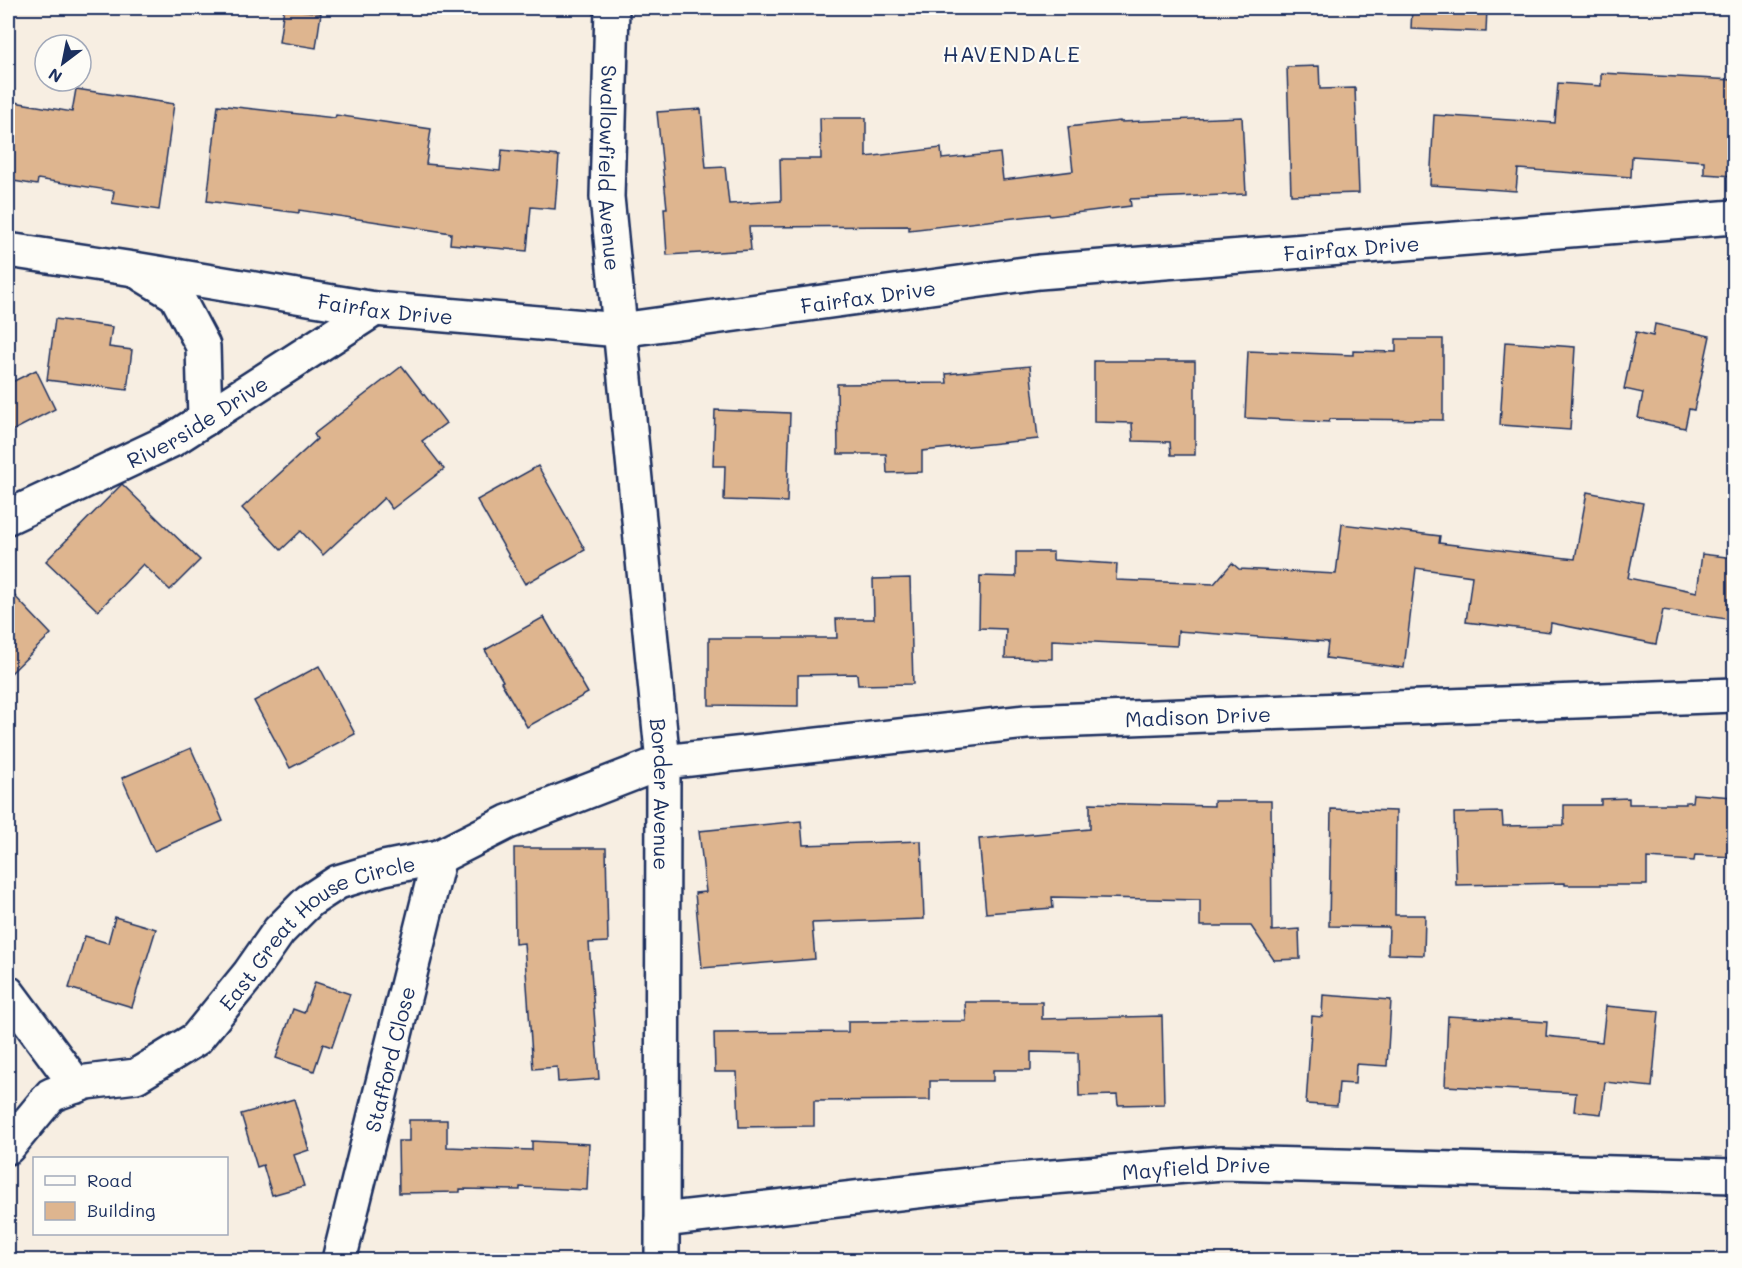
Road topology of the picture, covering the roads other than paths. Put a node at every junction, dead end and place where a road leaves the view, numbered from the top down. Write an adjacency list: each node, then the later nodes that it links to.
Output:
1 (612, 8): 6 (street, Swallowfield Avenue)
2 (1734, 217): 6 (street, Fairfax Drive)
3 (8, 250): 4 (street, Fairfax Drive)
4 (134, 269): 5 (street, Fairfax Drive); 7 (street)
5 (375, 309): 6 (street, Fairfax Drive); 7 (street, Riverside Drive)
6 (620, 330): 10 (street, Border Avenue)
7 (205, 419): 8 (street, Riverside Drive)
8 (8, 517)
9 (1734, 695): 10 (street, Madison Drive)
10 (663, 762): 11 (street, East Great House Circle); 16 (street, Border Avenue)
11 (439, 857): 13 (street, East Great House Circle); 17 (street, Stafford Close)
12 (8, 993): 13 (street)
13 (77, 1086): 14 (street, East Great House Circle)
14 (8, 1147)
15 (1734, 1176): 16 (street, Mayfield Drive)
16 (662, 1220): 18 (street, Border Avenue)
17 (339, 1260)
18 (662, 1260)

